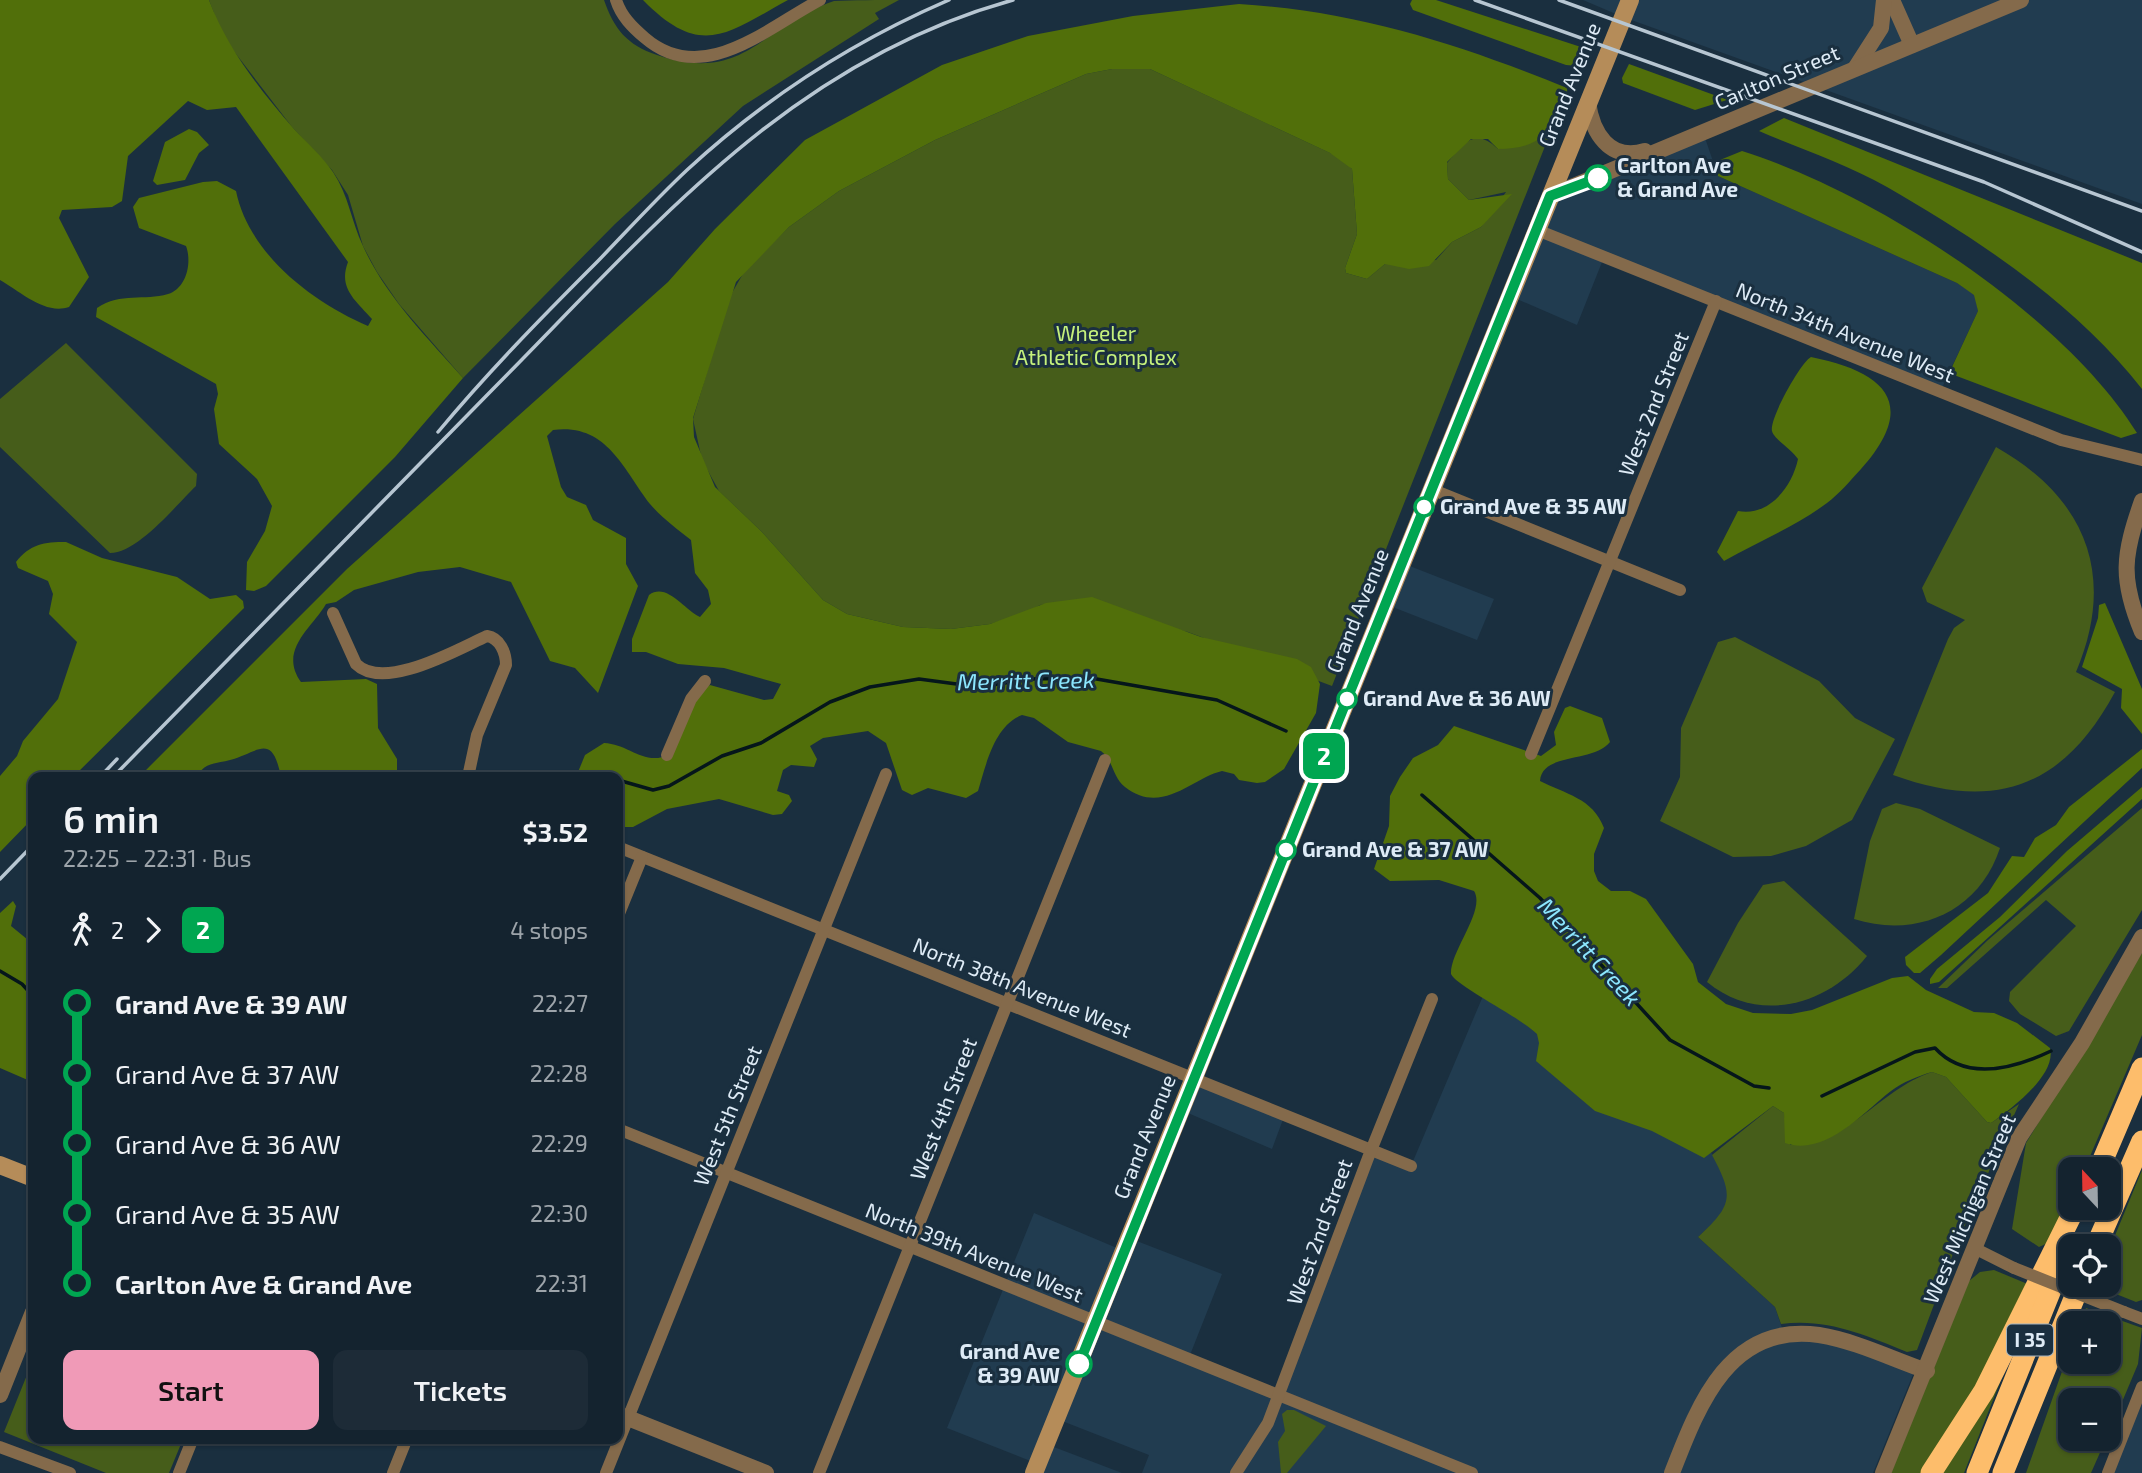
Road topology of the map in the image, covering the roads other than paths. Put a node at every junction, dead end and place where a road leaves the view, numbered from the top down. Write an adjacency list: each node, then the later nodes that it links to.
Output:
1 (616, 0): 2 (street)
2 (820, 0)
3 (1630, 0): 9 (main road, Grand Avenue)
4 (1884, 0): 8 (street)
5 (1892, 0): 7 (street)
6 (2021, 0): 7 (street, Carlton Street)
7 (1912, 45): 8 (street, Carlton Street)
8 (1856, 67): 10 (street, Carlton Street)
9 (1588, 102): 10 (street); 11 (main road, Grand Avenue)
10 (1681, 141): 11 (street, Carlton Street)
11 (1550, 196): 12 (main road, Grand Avenue)
12 (1537, 230): 13 (street, North 34th Avenue West); 15 (main road, Grand Avenue)
13 (1716, 301): 14 (street, North 34th Avenue West); 17 (street, West 2nd Street)
14 (2142, 460)
15 (1431, 489): 17 (street); 35 (main road, Grand Avenue)
16 (2142, 501): 20 (street)
17 (1609, 562): 18 (street); 22 (street, West 2nd Street)
18 (1680, 590)
19 (333, 613): 25 (street)
20 (2142, 632)
21 (705, 681): 23 (street)
22 (1531, 754)
23 (667, 755)
24 (1105, 760): 33 (street, West 4th Street)
25 (469, 772)
26 (886, 774): 30 (street, West 5th Street)
27 (623, 849): 28 (street, North 38th Avenue West)
28 (642, 856): 29 (street); 30 (street, North 38th Avenue West)
29 (623, 904)
30 (823, 930): 33 (street, North 38th Avenue West); 42 (street, West 5th Street)
31 (2142, 937): 48 (street, West Michigan Street)
32 (1432, 999): 38 (street, West 2nd Street)
33 (1006, 1002): 35 (street, North 38th Avenue West); 47 (street, West 4th Street)
34 (2142, 1068): 39 (highway)
35 (1194, 1077): 38 (street, North 38th Avenue West); 51 (main road, Grand Avenue)
36 (623, 1131): 42 (street, North 39th Avenue West)
37 (2142, 1141): 46 (highway)
38 (1372, 1149): 41 (street, North 38th Avenue West); 57 (street, West 2nd Street)
39 (2104, 1157)
40 (0, 1165): 43 (main road)
41 (1411, 1166)
42 (727, 1172): 47 (street, North 39th Avenue West); 58 (street, West 5th Street)
43 (28, 1176)
44 (2068, 1220): 74 (highway)
45 (2079, 1220): 75 (highway, I 35)
46 (2100, 1234)
47 (910, 1247): 51 (street, North 39th Avenue West); 68 (street, West 4th Street)
48 (1974, 1248): 50 (street, bridge); 53 (street, West Michigan Street)
49 (2075, 1297): 54 (highway, I 35)
50 (2142, 1319)
51 (1096, 1323): 57 (street, North 39th Avenue West); 69 (main road, Grand Avenue)
52 (28, 1325): 56 (street)
53 (1927, 1371): 72 (street); 73 (street, West Michigan Street)
54 (2040, 1382): 76 (highway, I 35); 77 (highway)
55 (2142, 1387): 78 (street)
56 (0, 1395)
57 (1279, 1395): 70 (street, West 2nd Street); 71 (street, North 39th Avenue West)
58 (623, 1416): 67 (street)
59 (191, 1444): 64 (street)
60 (405, 1444): 65 (street)
61 (615, 1444): 66 (street, West 5th Street)
62 (0, 1447): 63 (street)
63 (70, 1473)
64 (179, 1473)
65 (393, 1473)
66 (606, 1473)
67 (766, 1473)
68 (818, 1473)
69 (1034, 1473)
70 (1236, 1473)
71 (1472, 1473)
72 (1672, 1473)
73 (1884, 1473)
74 (1931, 1473)
75 (1977, 1473)
76 (2003, 1473)
77 (2018, 1473)
78 (2108, 1473)

